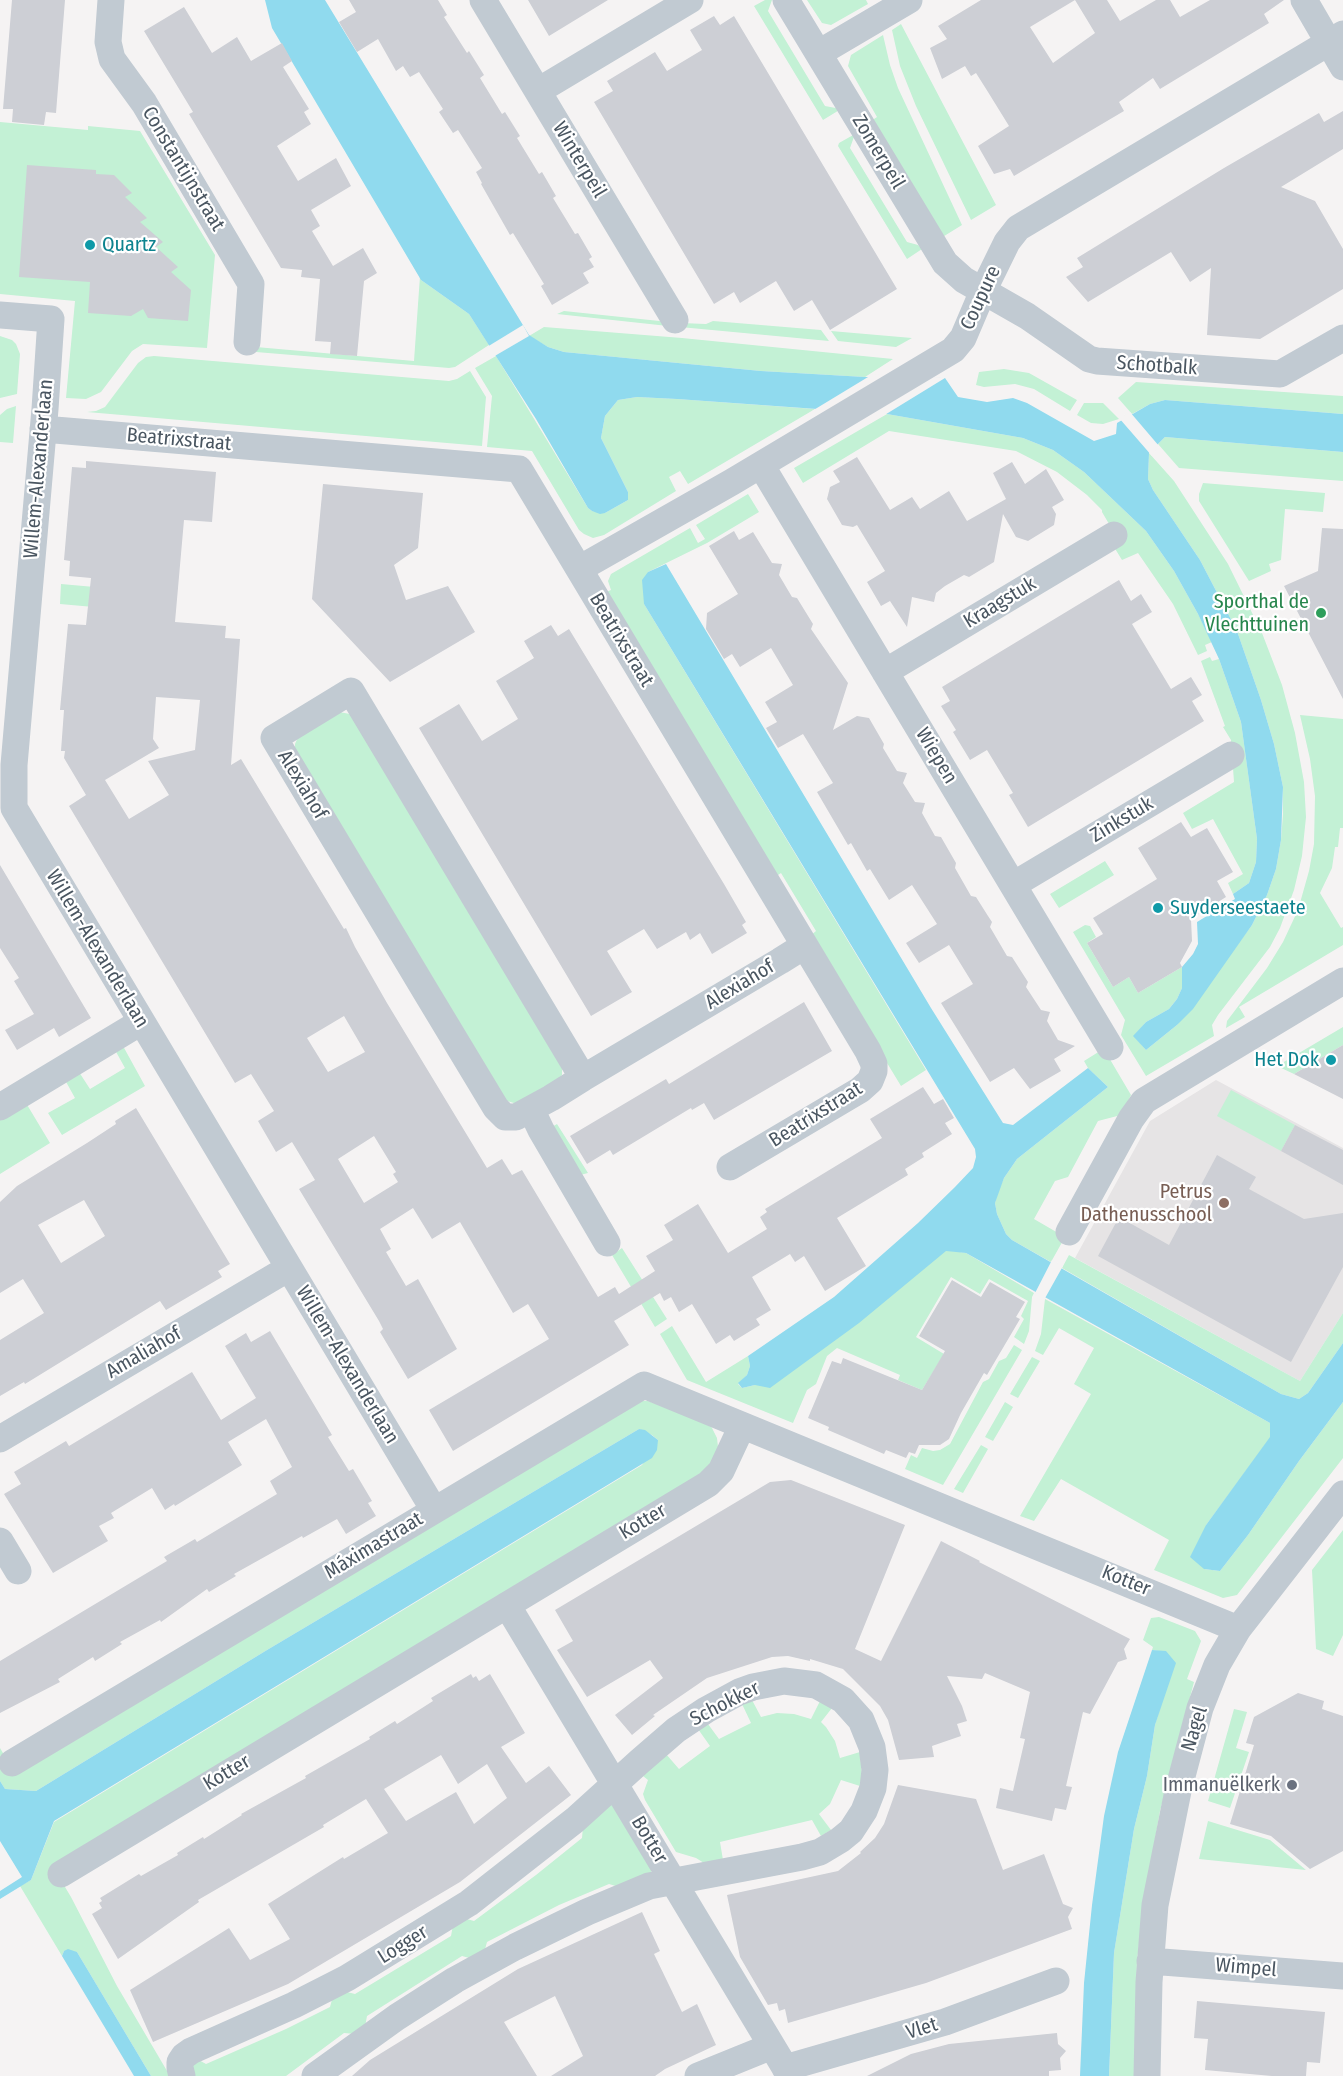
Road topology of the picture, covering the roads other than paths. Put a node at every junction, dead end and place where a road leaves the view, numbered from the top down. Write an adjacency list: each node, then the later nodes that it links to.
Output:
1 (111, 0): 15 (street, Constantijnstraat)
2 (483, 0): 10 (street, Winterpeil)
3 (690, 0): 10 (street)
4 (786, 0): 8 (street, Zomerpeil)
5 (909, 0): 8 (street)
6 (1304, 0): 7 (street)
7 (1336, 38): 9 (street); 11 (street, Coupure)
8 (819, 53): 11 (street, Zomerpeil)
9 (1343, 67)
10 (538, 92): 13 (street, Winterpeil)
11 (982, 291): 14 (street, Schotbalk); 17 (street, Coupure)
12 (0, 315): 16 (street, Willem-Alexanderlaan)
13 (675, 321)
14 (1343, 338)
15 (247, 342)
16 (43, 429): 19 (street, Beatrixstraat); 22 (street, Willem-Alexanderlaan)
17 (761, 465): 19 (street, Coupure); 20 (street, Wiepen)
18 (1114, 535): 20 (street, Kraagstuk)
19 (579, 569): 24 (street, Beatrixstraat)
20 (885, 672): 23 (street, Wiepen)
21 (1231, 755): 23 (street, Zinkstuk)
22 (7, 780): 26 (street, Willem-Alexanderlaan)
23 (1013, 885): 27 (street, Wiepen)
24 (804, 946): 28 (street, Alexiahof); 31 (street, Beatrixstraat)
25 (1343, 981): 32 (street)
26 (141, 1022): 29 (street); 34 (street, Willem-Alexanderlaan)
27 (1110, 1047)
28 (583, 1078): 30 (street, Alexiahof); 30 (street, Alexiahof)
29 (0, 1107)
30 (531, 1109): 33 (street)
31 (730, 1167)
32 (1069, 1232)
33 (607, 1243)
34 (289, 1268): 36 (street, Amaliahof); 38 (street, Willem-Alexanderlaan)
35 (742, 1426): 38 (street, Máximastraat); 41 (street, Kotter); 42 (street, Kotter)
36 (0, 1438)
37 (1343, 1494): 42 (street, Nagel)
38 (434, 1510): 43 (street, Máximastraat)
39 (0, 1541): 40 (street)
40 (18, 1571)
41 (507, 1605): 44 (street, Botter); 45 (street, Kotter)
42 (1238, 1629): 47 (street, Nagel)
43 (12, 1763)
44 (615, 1784): 46 (street, Botter); 46 (street, Schokker); 51 (street, Logger)
45 (62, 1874)
46 (674, 1881): 50 (street, Botter); 52 (street)
47 (1150, 1960): 48 (street, Wimpel); 54 (street, Nagel)
48 (1343, 1976)
49 (1056, 1981): 50 (street, Vlet)
50 (782, 2063): 53 (street, Vlet)
51 (182, 2076)
52 (315, 2076)
53 (698, 2076)
54 (1147, 2076)

